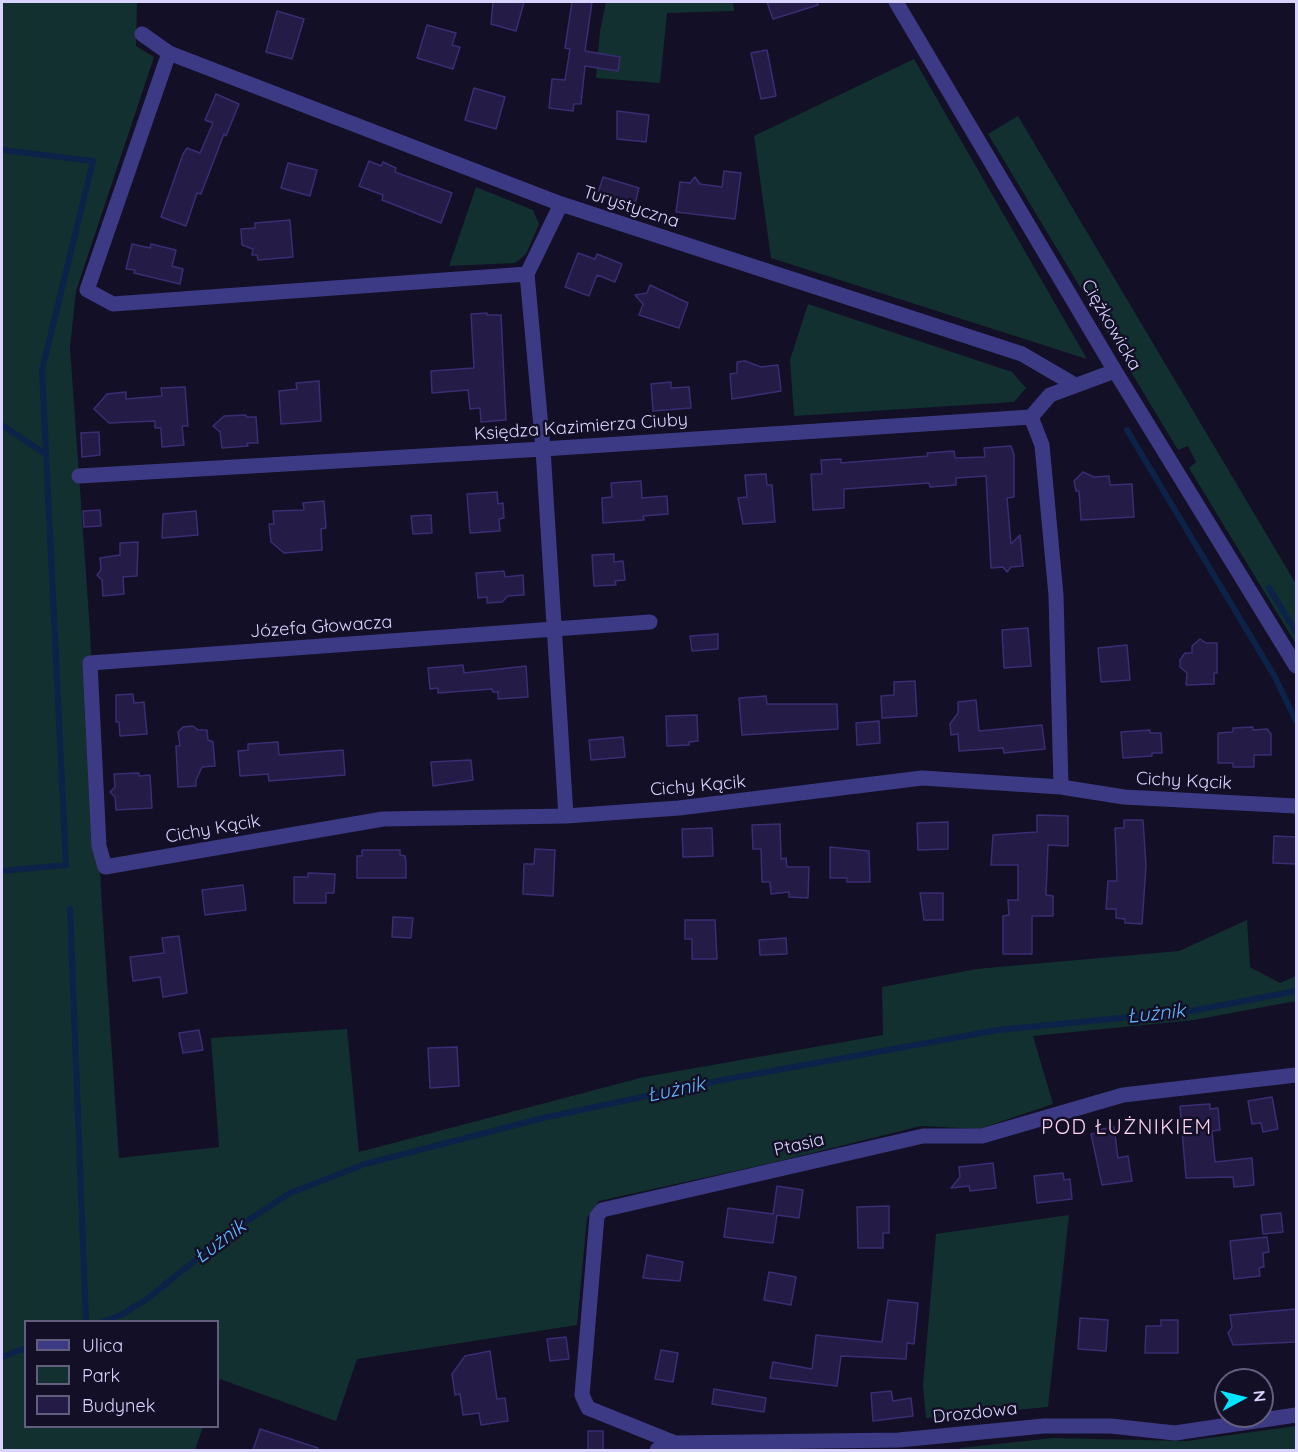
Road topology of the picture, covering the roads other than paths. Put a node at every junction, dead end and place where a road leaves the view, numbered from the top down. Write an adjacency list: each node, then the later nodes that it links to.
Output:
1 (896, 2): 6 (street, Ciężkowicka)
2 (142, 33): 3 (street, Turystyczna)
3 (169, 52): 4 (street, Turystyczna); 5 (street)
4 (561, 204): 5 (street); 7 (street, Turystyczna)
5 (527, 274): 9 (street)
6 (1115, 371): 7 (street); 13 (street, Ciężkowicka)
7 (1075, 385): 8 (street)
8 (1031, 417): 9 (street, Księdza Kazimierza Ciuby); 14 (street)
9 (543, 449): 10 (street, Księdza Kazimierza Ciuby); 12 (street)
10 (79, 476)
11 (650, 622): 12 (street, Józefa Głowacza)
12 (554, 629): 16 (street); 17 (street, Józefa Głowacza)
13 (1296, 666)
14 (1061, 787): 15 (street, Cichy Kącik); 16 (street, Cichy Kącik)
15 (1296, 806)
16 (566, 816): 17 (street, Cichy Kącik)
17 (105, 867)
18 (1296, 1075): 20 (street, Ptasia)
19 (1296, 1415): 20 (street, Drozdowa)
20 (675, 1443): 21 (street, Drozdowa)
21 (657, 1450)

